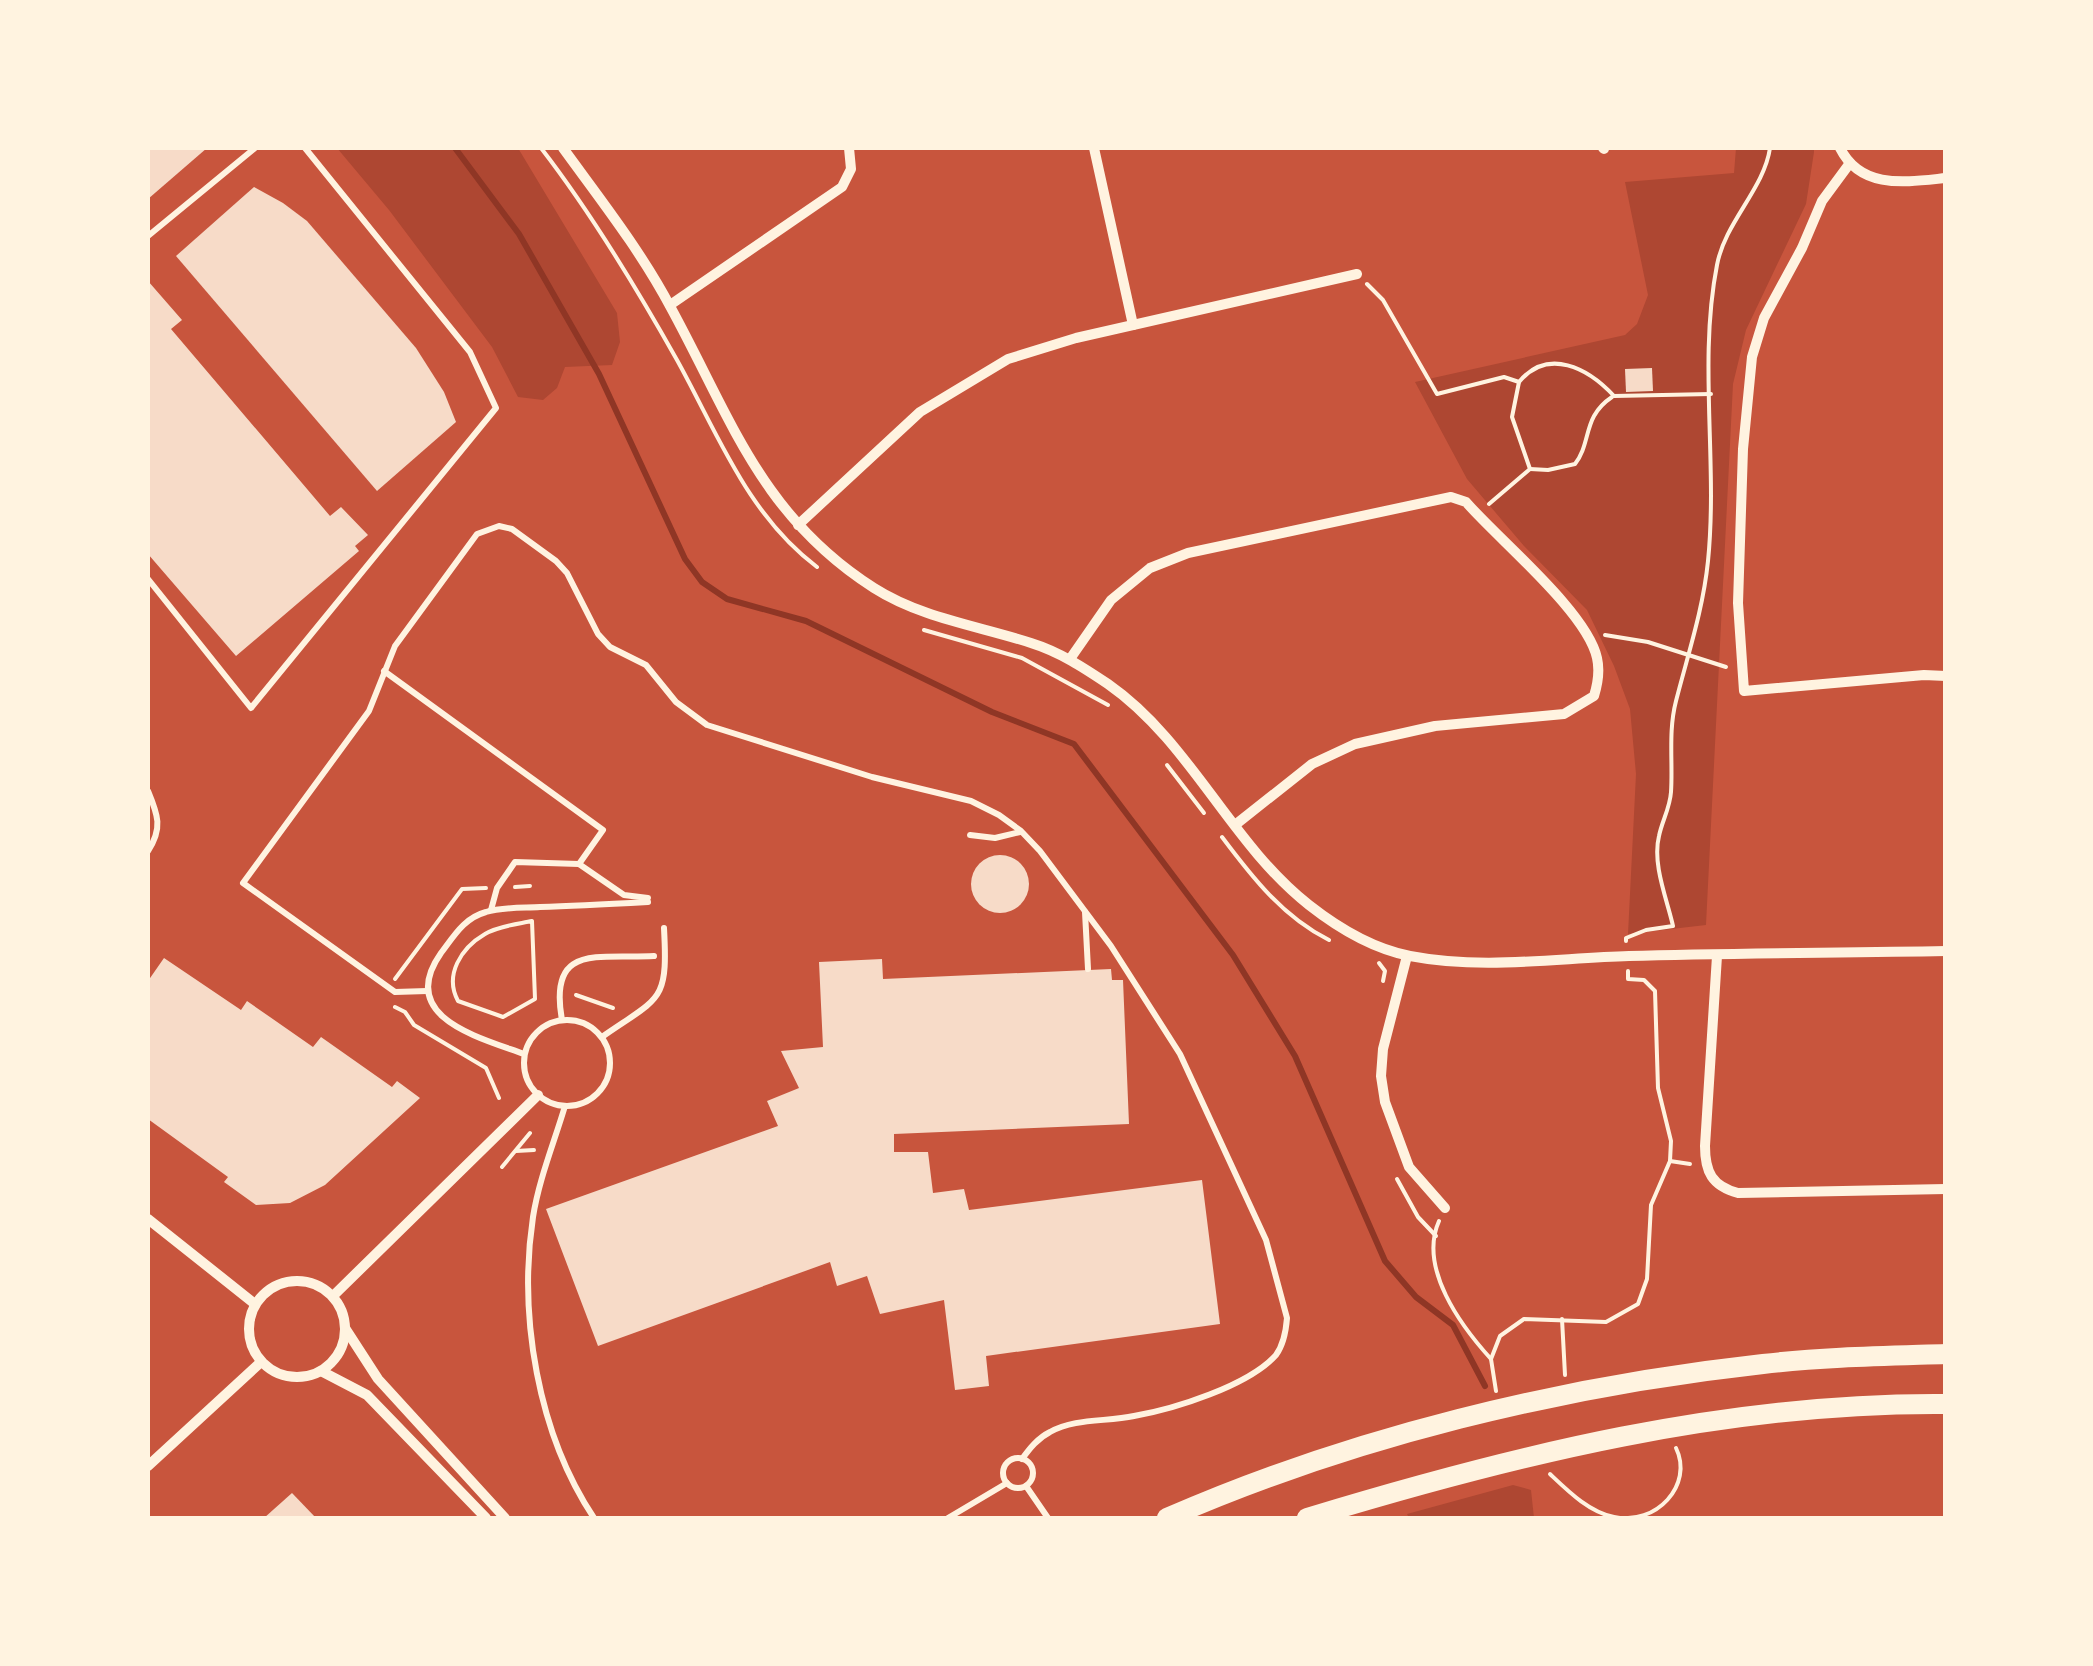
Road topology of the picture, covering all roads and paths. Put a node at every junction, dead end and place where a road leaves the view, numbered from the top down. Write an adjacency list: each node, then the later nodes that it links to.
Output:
1 (256, 148): 11 (lane)
2 (305, 148): 22 (lane)
3 (541, 148): 21 (path)
4 (563, 148): 13 (street)
5 (849, 148): 13 (street)
6 (1094, 148): 14 (street)
7 (1770, 148): 16 (path)
8 (1840, 148): 9 (street)
9 (1850, 163): 10 (street); 28 (street)
10 (1946, 178)
11 (148, 236)
12 (1357, 274): 14 (street); 15 (path)
13 (670, 304): 20 (street)
14 (1133, 325): 20 (street)
15 (1518, 382): 17 (path); 18 (path)
16 (1711, 394): 17 (path); 25 (path)
17 (1614, 396): 18 (path)
18 (1530, 469): 19 (path)
19 (1478, 515): 24 (street); 26 (street)
20 (798, 524): 26 (street)
21 (825, 572)
22 (148, 579)
23 (923, 629): 30 (path)
24 (1590, 639): 25 (path); 34 (street)
25 (1690, 656): 28 (path); 43 (path)
26 (1070, 659): 34 (street)
27 (384, 672): 36 (lane); 39 (lane); 53 (lane)
28 (1743, 672): 29 (street)
29 (1946, 676)
30 (1117, 712)
31 (1168, 766): 33 (path)
32 (148, 791): 38 (lane)
33 (1208, 818)
34 (1235, 825): 47 (street)
35 (1217, 831): 44 (path)
36 (1021, 832): 37 (lane); 41 (lane)
37 (970, 836)
38 (148, 851)
39 (579, 864): 40 (lane); 40 (lane)
40 (492, 910): 53 (lane)
41 (1086, 911): 50 (lane); 87 (lane)
42 (664, 928): 59 (lane)
43 (1626, 938)
44 (1336, 943)
45 (1946, 951): 48 (street)
46 (654, 956): 58 (lane)
47 (1407, 956): 48 (street); 72 (street)
48 (1717, 956): 69 (street)
49 (1380, 963): 52 (path)
50 (1088, 970)
51 (1628, 979): 67 (path)
52 (1382, 985)
53 (427, 991): 60 (lane)
54 (576, 996): 57 (path)
55 (536, 1000): 55 (path)
56 (395, 1007): 62 (path)
57 (613, 1008)
58 (562, 1020): 59 (lane); 60 (lane)
59 (602, 1036): 63 (lane)
60 (524, 1054): 61 (lane)
61 (538, 1095): 63 (lane); 75 (street)
62 (498, 1098)
63 (565, 1106): 95 (lane)
64 (530, 1134): 66 (path)
65 (534, 1150): 66 (path)
66 (516, 1151): 68 (path)
67 (1670, 1161): 69 (path); 77 (path)
68 (502, 1166)
69 (1705, 1166): 71 (street)
70 (1396, 1174): 74 (path)
71 (1946, 1190)
72 (1445, 1208): 74 (path)
73 (148, 1218): 76 (street)
74 (1436, 1236): 80 (path)
75 (333, 1296): 76 (street); 78 (street)
76 (255, 1304): 81 (street)
77 (1562, 1320): 80 (path); 84 (path)
78 (345, 1328): 82 (street); 94 (street)
79 (1946, 1354): 84 (main road)
80 (1491, 1358): 83 (path)
81 (261, 1362): 82 (street); 88 (street)
82 (321, 1371): 93 (street)
83 (1496, 1391)
84 (1555, 1397): 98 (main road)
85 (1946, 1404): 99 (main road)
86 (1679, 1448): 92 (path)
87 (1022, 1459): 90 (lane); 91 (lane)
88 (148, 1466)
89 (1547, 1471): 92 (path)
90 (1007, 1483): 91 (lane); 96 (lane)
91 (1026, 1486): 97 (lane)
92 (1660, 1510): 100 (path)
93 (486, 1518)
94 (505, 1518)
95 (594, 1518)
96 (948, 1518)
97 (1048, 1518)
98 (1167, 1518)
99 (1308, 1518)
100 (1662, 1518)

